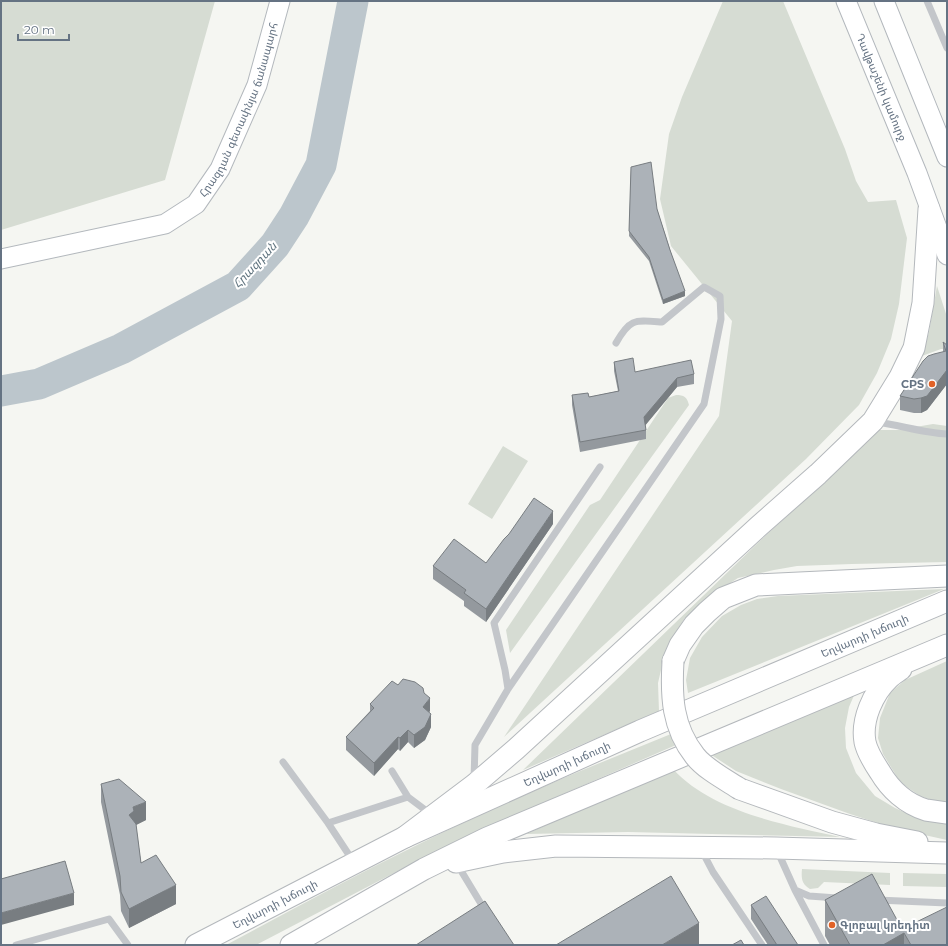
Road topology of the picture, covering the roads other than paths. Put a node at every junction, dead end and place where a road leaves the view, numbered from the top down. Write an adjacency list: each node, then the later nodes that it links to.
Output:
1 (280, 1): 9 (main road, Հրազդան գետափնյա ճանապարհ)
2 (846, 1): 7 (main road, Դավթաշենի կամուրջ)
3 (884, 1): 6 (main road)
4 (927, 1): 5 (lane)
5 (947, 48)
6 (947, 157)
7 (929, 209): 8 (main road, Դավթաշենի կամուրջ); 11 (main road)
8 (947, 255)
9 (1, 259)
10 (616, 344): 18 (lane)
11 (873, 421): 12 (lane); 21 (main road)
12 (947, 434)
13 (600, 467): 18 (lane)
14 (947, 576): 29 (main road, bridge)
15 (947, 601): 26 (main road, Եղվարդի խճուղի)
16 (947, 645): 17 (main road)
17 (916, 658): 23 (main road); 33 (main road)
18 (508, 689): 21 (lane)
19 (283, 762): 25 (lane)
20 (392, 771): 22 (lane)
21 (474, 785): 24 (main road)
22 (408, 797): 24 (lane); 25 (lane)
23 (947, 813)
24 (434, 816): 26 (main road)
25 (328, 823): 32 (lane)
26 (405, 837): 32 (main road, Եղվարդի խճուղի)
27 (700, 847): 28 (main road); 31 (main road); 43 (lane)
28 (776, 848): 30 (main road); 34 (lane)
29 (947, 848)
30 (947, 853)
31 (456, 862): 33 (main road); 38 (lane)
32 (354, 863): 41 (main road, Եղվարդի խճուղի)
33 (424, 869): 42 (main road)
34 (795, 890): 35 (lane); 44 (lane)
35 (844, 898)
36 (866, 899): 37 (lane)
37 (947, 903)
38 (490, 918)
39 (16, 945): 40 (lane)
40 (128, 945)
41 (196, 945)
42 (291, 945)
43 (762, 945)
44 (824, 945)

